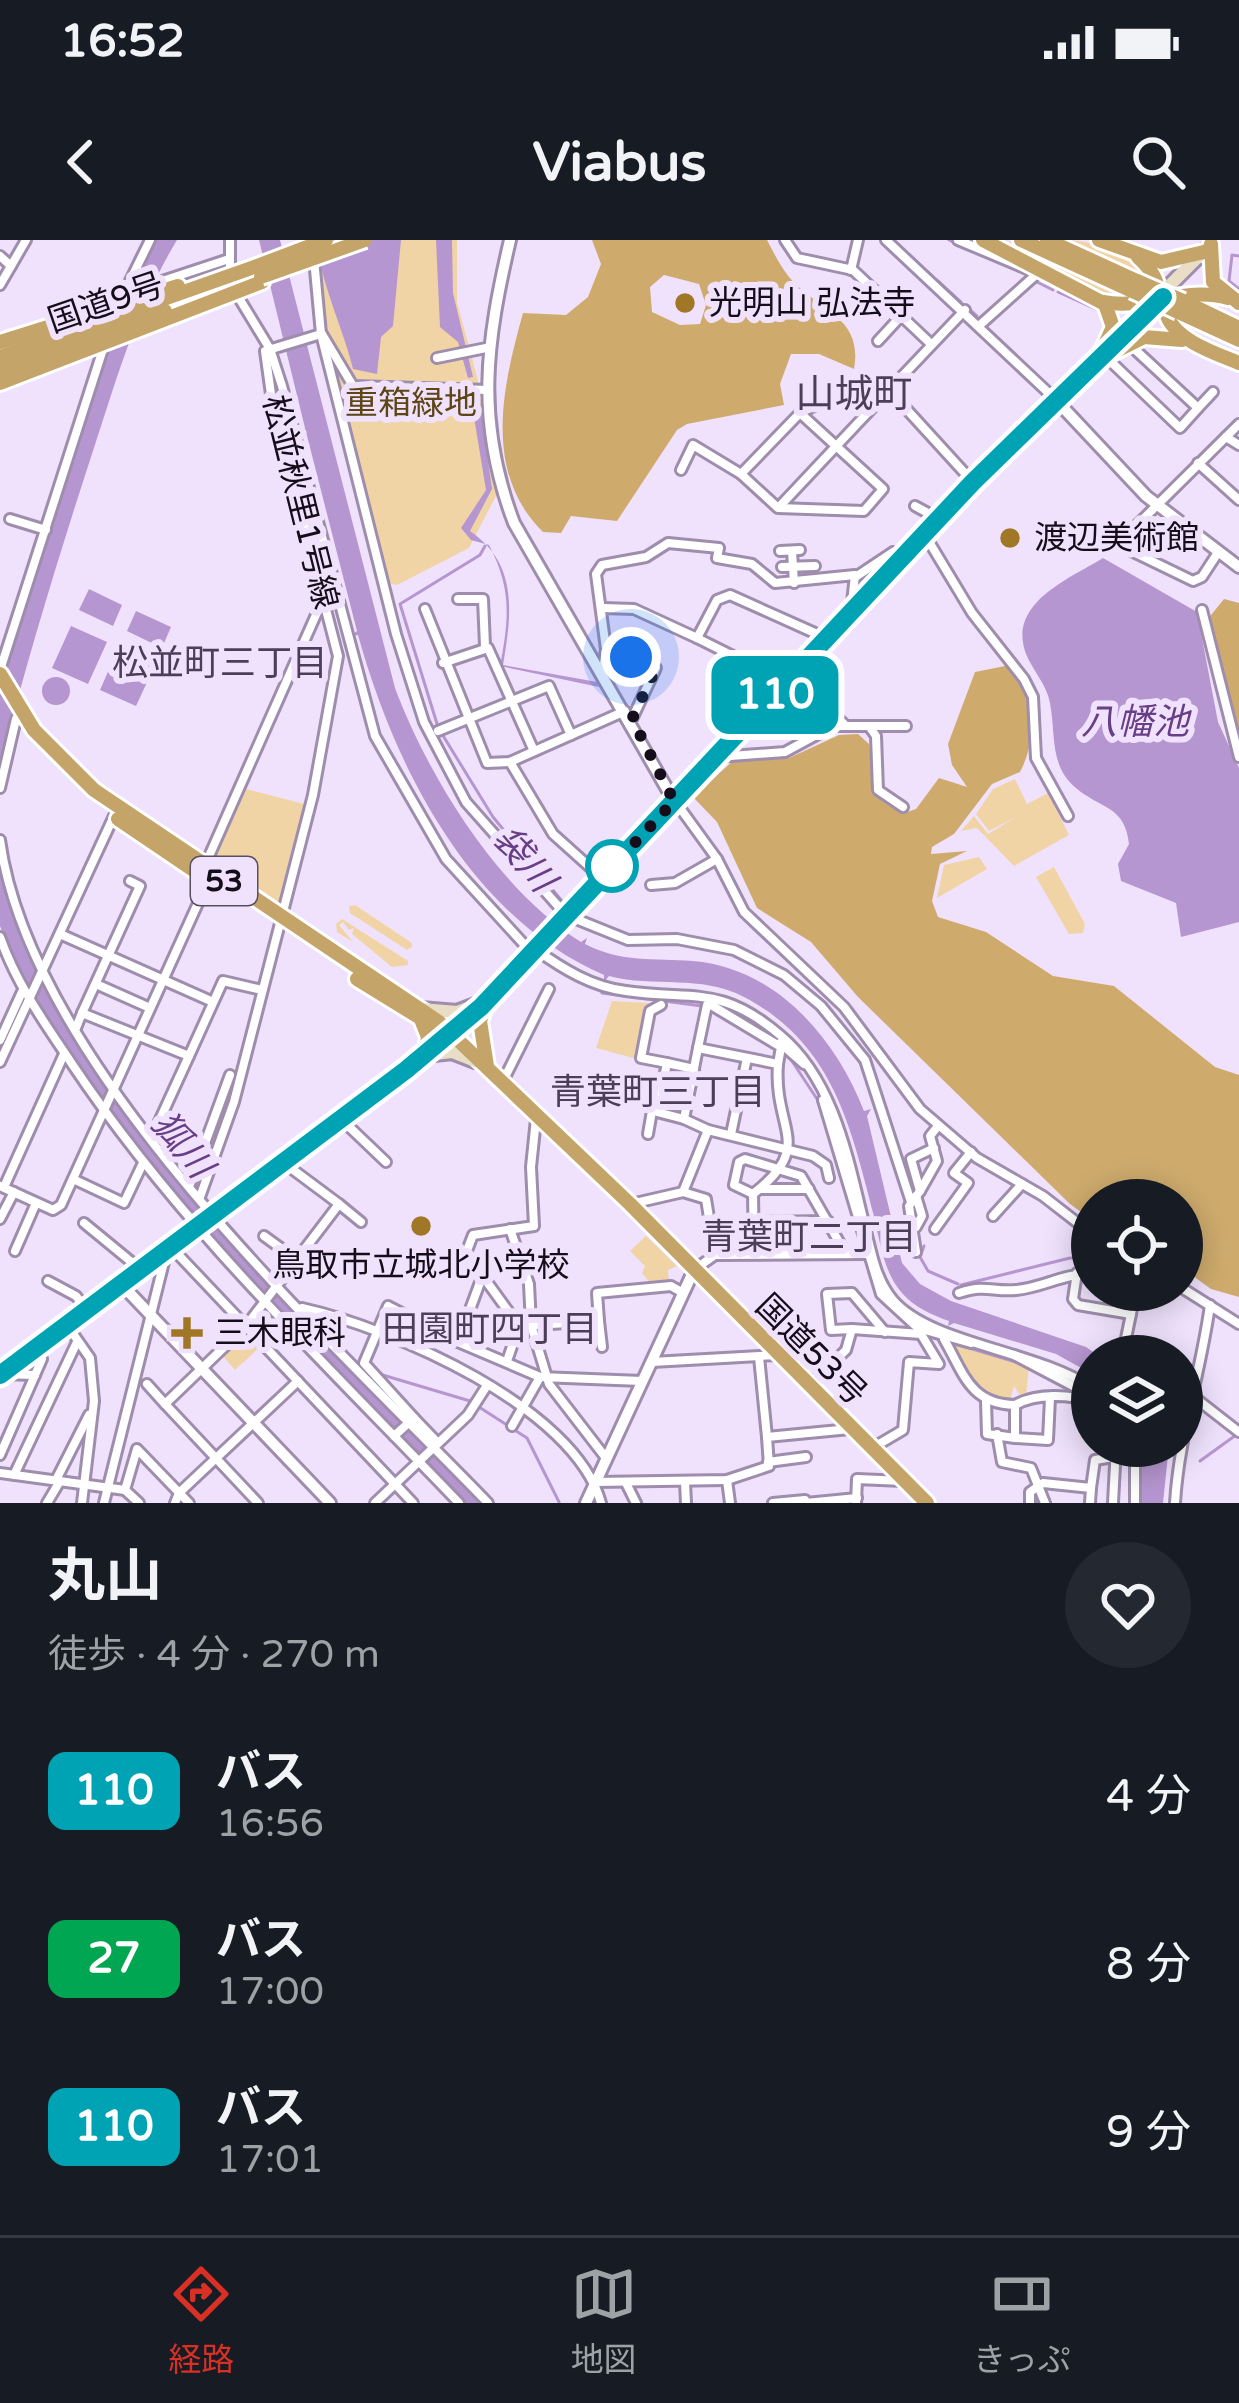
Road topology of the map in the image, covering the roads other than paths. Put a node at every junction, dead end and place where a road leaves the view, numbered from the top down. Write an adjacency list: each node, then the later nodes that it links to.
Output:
1 (26, 240): 19 (street)
2 (150, 240): 32 (street)
3 (230, 240): 29 (street)
4 (309, 240): 36 (street)
5 (364, 240): 15 (highway, 国道9号, bridge)
6 (510, 240): 43 (street)
7 (785, 240): 20 (street)
8 (858, 240): 20 (street)
9 (886, 240): 31 (street)
10 (958, 240): 22 (street)
11 (983, 240): 22 (highway)
12 (1021, 240): 24 (highway)
13 (1047, 240): 24 (highway)
14 (1099, 240): 18 (highway)
15 (327, 244): 21 (highway, 国道9号, bridge)
16 (1210, 245): 18 (highway); 25 (main road); 27 (highway)
17 (0, 256): 19 (street)
18 (1138, 256): 25 (highway)
19 (11, 266): 23 (street)
20 (851, 270): 33 (street)
21 (259, 272): 29 (highway, 国道9号); 29 (highway)
22 (1040, 272): 28 (highway); 34 (street)
23 (0, 285)
24 (1134, 286): 30 (highway, bridge)
25 (1163, 297): 27 (highway); 28 (highway); 46 (main road); 47 (highway)
26 (238, 298): 42 (street)
27 (1235, 299)
28 (1102, 301): 46 (highway)
29 (146, 306): 32 (highway, 国道9号); 32 (highway); 32 (street)
30 (1181, 307): 35 (highway); 37 (highway)
31 (965, 310): 34 (street); 41 (street)
32 (117, 315): 39 (highway); 44 (highway, 国道9号); 48 (highway); 72 (street)
33 (901, 316): 38 (street); 41 (street)
34 (981, 324): 53 (street)
35 (1239, 328)
36 (319, 334): 42 (street, 松並秋里1号線); 50 (street); 122 (street)
37 (1239, 340)
38 (878, 341)
39 (0, 342)
40 (1128, 343): 46 (highway); 47 (highway); 54 (street)
41 (931, 344): 51 (street)
42 (272, 348): 82 (street, 松並秋里1号線); 126 (street)
43 (481, 350): 45 (street); 50 (street)
44 (0, 357)
45 (437, 358)
46 (1102, 358): 53 (main road); 57 (street)
47 (1230, 361)
48 (2, 379)
49 (852, 387): 55 (street)
50 (488, 390): 93 (street)
51 (889, 390): 61 (street); 65 (street)
52 (1213, 392): 54 (street)
53 (1055, 399): 65 (main road); 67 (street)
54 (1198, 408): 57 (street)
55 (800, 413): 61 (street); 64 (street)
56 (1239, 424): 58 (street)
57 (1180, 428): 59 (street)
58 (1226, 436): 60 (street); 62 (street)
59 (1190, 437)
60 (1239, 445)
61 (837, 446): 69 (street); 69 (street)
62 (1198, 463): 66 (street); 67 (street)
63 (681, 470): 64 (street)
64 (741, 474): 69 (street)
65 (973, 482): 71 (main road)
66 (1239, 500)
67 (1155, 503): 76 (street); 76 (street)
68 (915, 506): 71 (street)
69 (778, 508)
70 (10, 519): 72 (street)
71 (940, 520): 73 (main road)
72 (46, 530): 94 (street)
73 (926, 535): 87 (main road); 115 (street)
74 (780, 551): 77 (street)
75 (893, 552): 80 (street)
76 (1217, 554): 79 (street)
77 (788, 566): 78 (street); 81 (street)
78 (815, 566)
79 (1239, 567)
80 (857, 576): 81 (street); 87 (street)
81 (794, 583): 84 (street)
82 (323, 599): 118 (street); 123 (street, 松並秋里1号線)
83 (458, 599): 90 (street)
84 (603, 608): 88 (street); 91 (street)
85 (424, 609): 92 (street)
86 (1202, 610): 108 (street)
87 (851, 613): 89 (main road)
88 (697, 638): 89 (street); 95 (street)
89 (826, 638): 95 (main road)
90 (485, 646): 92 (street); 97 (street)
91 (606, 646): 93 (street); 99 (street)
92 (443, 663): 100 (street)
93 (603, 670): 99 (street)
94 (0, 674): 98 (highway, 国道53号 / 53)
95 (789, 680): 101 (street); 107 (main road)
96 (0, 694): 98 (highway, 国道53号 / 53)
97 (512, 700): 100 (street); 105 (street); 106 (street)
98 (16, 714): 110 (street); 112 (highway, 国道53号 / 53)
99 (629, 715): 105 (street); 111 (street)
100 (467, 718): 104 (street); 109 (street)
101 (844, 724): 103 (street); 107 (street)
102 (906, 726): 103 (street)
103 (868, 728): 113 (street)
104 (438, 731)
105 (571, 735): 106 (street)
106 (534, 752): 109 (street)
107 (715, 757): 111 (main road)
108 (1239, 757)
109 (510, 762): 119 (street)
110 (0, 788)
111 (674, 801): 117 (street); 119 (main road)
112 (102, 802): 114 (highway, 国道53号 / 53); 118 (highway, 国道53号 / 53)
113 (903, 807)
114 (114, 816): 118 (highway, 国道53号 / 53); 124 (street)
115 (1068, 816)
116 (0, 840): 128 (street)
117 (716, 859): 121 (street); 170 (street)
118 (206, 874): 123 (highway, 国道53号 / 53); 129 (street)
119 (602, 878): 122 (main road)
120 (130, 881): 127 (street)
121 (651, 885)
122 (564, 918): 126 (main road); 191 (street)
123 (278, 921): 132 (street, 松並秋里1号線); 139 (highway, 国道53号 / 53)
124 (60, 934): 127 (street); 128 (street)
125 (0, 937): 133 (street)
126 (536, 949): 134 (main road); 142 (street)
127 (109, 956): 129 (street); 130 (street)
128 (41, 974): 133 (street); 141 (street)
129 (164, 980): 135 (street); 137 (street)
130 (96, 984): 137 (street); 138 (street)
131 (549, 989): 159 (street)
132 (262, 990): 135 (street); 163 (street, 松並秋里1号線)
133 (26, 997): 145 (street); 148 (street)
134 (487, 1000): 139 (main road); 143 (main road); 155 (highway)
135 (213, 1002): 149 (street)
136 (661, 1005): 153 (street)
137 (150, 1008): 144 (street)
138 (82, 1013): 141 (street); 144 (street)
139 (421, 1015): 143 (highway, 国道53号 / 53); 150 (highway)
140 (754, 1028): 142 (street); 146 (street); 147 (street)
141 (75, 1030): 160 (street)
142 (772, 1030): 146 (street); 156 (street)
143 (451, 1034): 150 (main road); 155 (highway, 国道53号 / 53)
144 (136, 1037): 149 (street); 160 (street)
145 (3, 1044): 152 (street)
146 (781, 1046): 154 (street); 156 (street)
147 (698, 1048): 151 (street); 157 (street)
148 (65, 1053): 165 (street); 186 (street)
149 (189, 1056): 174 (street)
150 (425, 1056): 155 (main road); 168 (main road)
151 (748, 1058): 154 (street); 173 (street)
152 (0, 1062)
153 (667, 1064): 157 (street); 166 (street)
154 (778, 1064): 175 (street)
155 (487, 1067): 159 (highway, 国道53号 / 53)
156 (810, 1068): 161 (street)
157 (694, 1069): 169 (street)
158 (230, 1075): 162 (street)
159 (503, 1082): 167 (highway, 国道53号 / 53)
160 (113, 1089): 165 (street); 174 (street)
161 (824, 1093): 214 (street); 248 (street)
162 (221, 1097): 163 (street); 185 (street)
163 (234, 1102): 190 (street, 松並秋里1号線)
164 (635, 1108): 166 (street)
165 (104, 1110): 180 (street); 183 (street)
166 (655, 1111): 169 (street); 172 (street)
167 (537, 1114): 195 (highway, 国道53号 / 53); 207 (street)
168 (341, 1119): 178 (main road); 179 (street)
169 (684, 1120): 171 (street)
170 (938, 1126): 176 (street); 177 (street)
171 (708, 1130): 173 (street); 189 (street)
172 (648, 1134)
173 (731, 1134): 175 (street)
174 (151, 1139): 185 (street)
175 (789, 1147): 181 (street); 182 (street)
176 (934, 1148): 191 (street); 191 (street)
177 (970, 1152): 184 (street); 206 (street)
178 (283, 1162): 194 (street); 197 (main road)
179 (386, 1162)
180 (143, 1163): 193 (street); 205 (street)
181 (784, 1168): 187 (street); 188 (street); 188 (street)
182 (830, 1178)
183 (73, 1179): 192 (street); 193 (street)
184 (1022, 1184): 198 (street); 200 (street)
185 (190, 1185): 190 (street)
186 (6, 1188): 192 (street); 199 (street)
187 (809, 1189): 188 (street); 201 (street)
188 (756, 1191): 203 (street)
189 (682, 1192): 195 (street); 215 (street)
190 (200, 1196): 197 (street)
191 (916, 1196): 211 (street)
192 (36, 1202): 210 (street)
193 (124, 1203): 196 (street)
194 (339, 1204): 202 (street); 216 (street)
195 (630, 1204): 218 (highway, 国道53号 / 53)
196 (139, 1210)
197 (213, 1214): 205 (main road); 223 (street)
198 (993, 1216)
199 (0, 1219)
200 (1071, 1219)
201 (828, 1221): 203 (street); 213 (street)
202 (361, 1222)
203 (754, 1222): 212 (street)
204 (84, 1223): 217 (street)
205 (196, 1226): 209 (main road); 226 (street)
206 (935, 1228)
207 (510, 1229): 220 (street); 238 (street)
208 (264, 1236): 216 (street)
209 (169, 1248): 217 (main road); 233 (street); 239 (street)
210 (15, 1251)
211 (916, 1252)
212 (754, 1254): 213 (street); 215 (street)
213 (847, 1254): 214 (street)
214 (866, 1254): 245 (street)
215 (715, 1255): 218 (street)
216 (297, 1260): 223 (street)
217 (141, 1270): 222 (main road)
218 (694, 1270): 224 (street); 252 (highway, 国道53号 / 53)
219 (1071, 1275): 225 (street)
220 (482, 1276): 240 (street); 247 (street)
221 (48, 1281): 230 (street)
222 (122, 1285): 230 (main road); 233 (street)
223 (277, 1286): 226 (street); 229 (street)
224 (684, 1293): 235 (street); 255 (street)
225 (958, 1293)
226 (266, 1301): 239 (street); 279 (street)
227 (1203, 1302): 228 (street)
228 (1210, 1306): 236 (street); 249 (street)
229 (300, 1308): 241 (street); 274 (street)
230 (87, 1310): 237 (main road)
231 (1113, 1311): 234 (street)
232 (1132, 1311): 234 (street)
233 (150, 1313): 256 (street); 306 (street)
234 (1131, 1314): 244 (street)
235 (599, 1321): 238 (street); 251 (street)
236 (1239, 1324)
237 (67, 1325): 246 (street); 250 (main road)
238 (531, 1325): 240 (street); 259 (street)
239 (246, 1326): 256 (street); 260 (street)
240 (519, 1326): 254 (street)
241 (377, 1328): 247 (street); 265 (street); 274 (street)
242 (851, 1329): 243 (street); 243 (street); 264 (street)
243 (885, 1332): 284 (street)
244 (1127, 1335)
245 (943, 1337): 248 (street); 268 (street)
246 (77, 1342): 273 (street); 296 (street)
247 (458, 1342): 254 (street)
248 (990, 1344): 263 (street)
249 (1203, 1346)
250 (37, 1347): 257 (main road); 258 (street)
251 (602, 1347)
252 (778, 1355): 253 (street); 264 (highway, 国道53号 / 53)
253 (760, 1357): 255 (street); 281 (street)
254 (506, 1361): 259 (street)
255 (652, 1362): 261 (street)
256 (202, 1369): 269 (street); 275 (street)
257 (0, 1374): 258 (street)
258 (35, 1375): 285 (street)
259 (543, 1377): 261 (street); 272 (street); 288 (street)
260 (298, 1381): 275 (street); 303 (street)
261 (642, 1381): 288 (street)
262 (147, 1384): 269 (street)
263 (1071, 1384)
264 (809, 1386): 277 (highway, 国道53号 / 53)
265 (486, 1387): 272 (street); 283 (street)
266 (1071, 1396): 267 (street)
267 (1050, 1398): 271 (street); 282 (street)
268 (986, 1401): 271 (street); 280 (street)
269 (165, 1404): 287 (street)
270 (1203, 1404): 278 (street)
271 (1015, 1405): 282 (street)
272 (523, 1407): 276 (street); 300 (street)
273 (92, 1408): 297 (street); 302 (street)
274 (410, 1421): 279 (street); 283 (street)
275 (253, 1422): 287 (street); 320 (street)
276 (512, 1426)
277 (852, 1429): 281 (street); 284 (highway, 国道53号 / 53)
278 (1239, 1432)
279 (395, 1434): 289 (street)
280 (997, 1435): 282 (street); 305 (street)
281 (766, 1437): 290 (street)
282 (1015, 1438)
283 (434, 1445): 289 (street); 324 (street)
284 (872, 1448): 299 (highway, 国道53号 / 53)
285 (0, 1455)
286 (806, 1457): 290 (street)
287 (215, 1458): 309 (street); 319 (street)
288 (606, 1459): 300 (street)
289 (419, 1460): 303 (street); 323 (street)
290 (768, 1462): 298 (street)
291 (1094, 1467): 307 (street)
292 (1113, 1467): 334 (street)
293 (1135, 1467): 335 (street)
294 (1177, 1467): 336 (street)
295 (0, 1473): 296 (street)
296 (14, 1475): 297 (street)
297 (58, 1480): 302 (street); 313 (street)
298 (728, 1480): 301 (street); 329 (street)
299 (904, 1481): 310 (street); 312 (highway, 国道53号 / 53)
300 (595, 1482): 304 (street); 325 (street); 326 (street)
301 (685, 1482): 304 (street); 328 (street)
302 (84, 1484): 306 (street); 314 (street)
303 (395, 1484): 321 (street); 322 (street)
304 (627, 1485): 327 (street)
305 (1038, 1486): 307 (street); 331 (street); 332 (street)
306 (108, 1488): 308 (street); 315 (street)
307 (1091, 1488): 333 (street)
308 (125, 1490): 309 (street); 316 (street)
309 (179, 1492): 317 (street); 318 (street)
310 (856, 1501): 311 (street)
311 (805, 1502): 330 (street)
312 (925, 1502)
313 (47, 1503)
314 (82, 1503)
315 (104, 1503)
316 (139, 1503)
317 (175, 1503)
318 (189, 1503)
319 (258, 1503)
320 (330, 1503)
321 (375, 1503)
322 (413, 1503)
323 (459, 1503)
324 (488, 1503)
325 (586, 1503)
326 (601, 1503)
327 (636, 1503)
328 (686, 1503)
329 (730, 1503)
330 (773, 1503)
331 (1030, 1503)
332 (1045, 1503)
333 (1090, 1503)
334 (1112, 1503)
335 (1136, 1503)
336 (1175, 1503)

